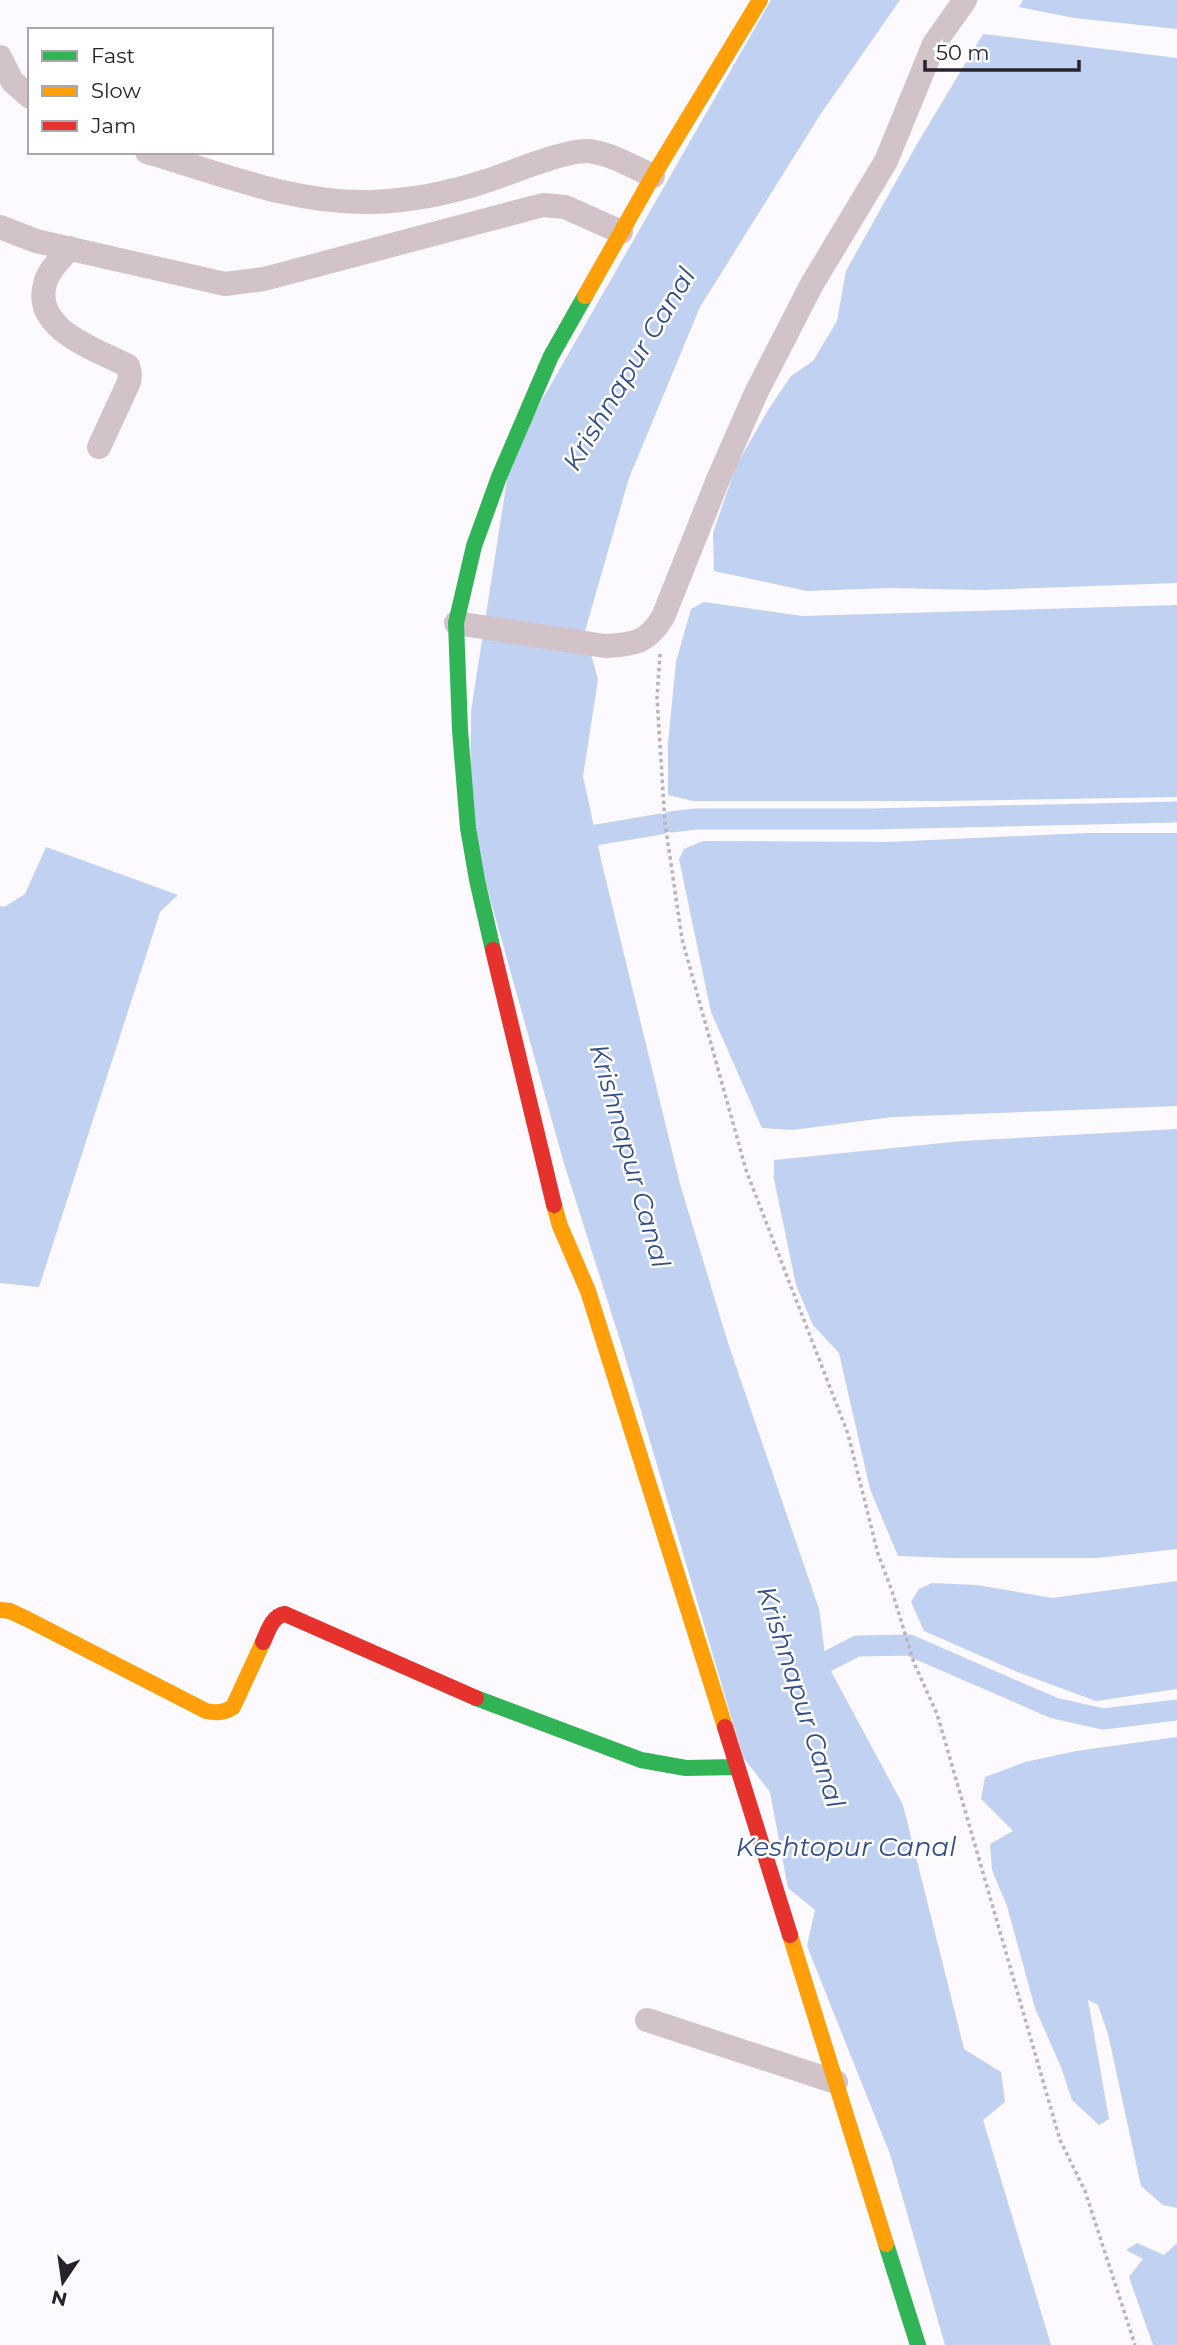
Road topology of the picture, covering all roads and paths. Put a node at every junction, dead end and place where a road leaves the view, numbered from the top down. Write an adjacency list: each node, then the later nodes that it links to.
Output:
1 (760, 0): 6 (street)
2 (965, 0): 11 (street)
3 (0, 57): 4 (street)
4 (28, 95)
5 (154, 154): 6 (street)
6 (653, 176): 8 (street)
7 (0, 227): 9 (street)
8 (621, 232): 9 (street); 12 (street)
9 (70, 248): 10 (street)
10 (99, 447)
11 (663, 617): 12 (street); 18 (path)
12 (456, 623): 14 (street)
13 (0, 1610): 14 (street)
14 (737, 1767): 16 (street)
15 (647, 2020): 16 (street)
16 (836, 2082): 17 (street)
17 (918, 2345)
18 (1135, 2345)

